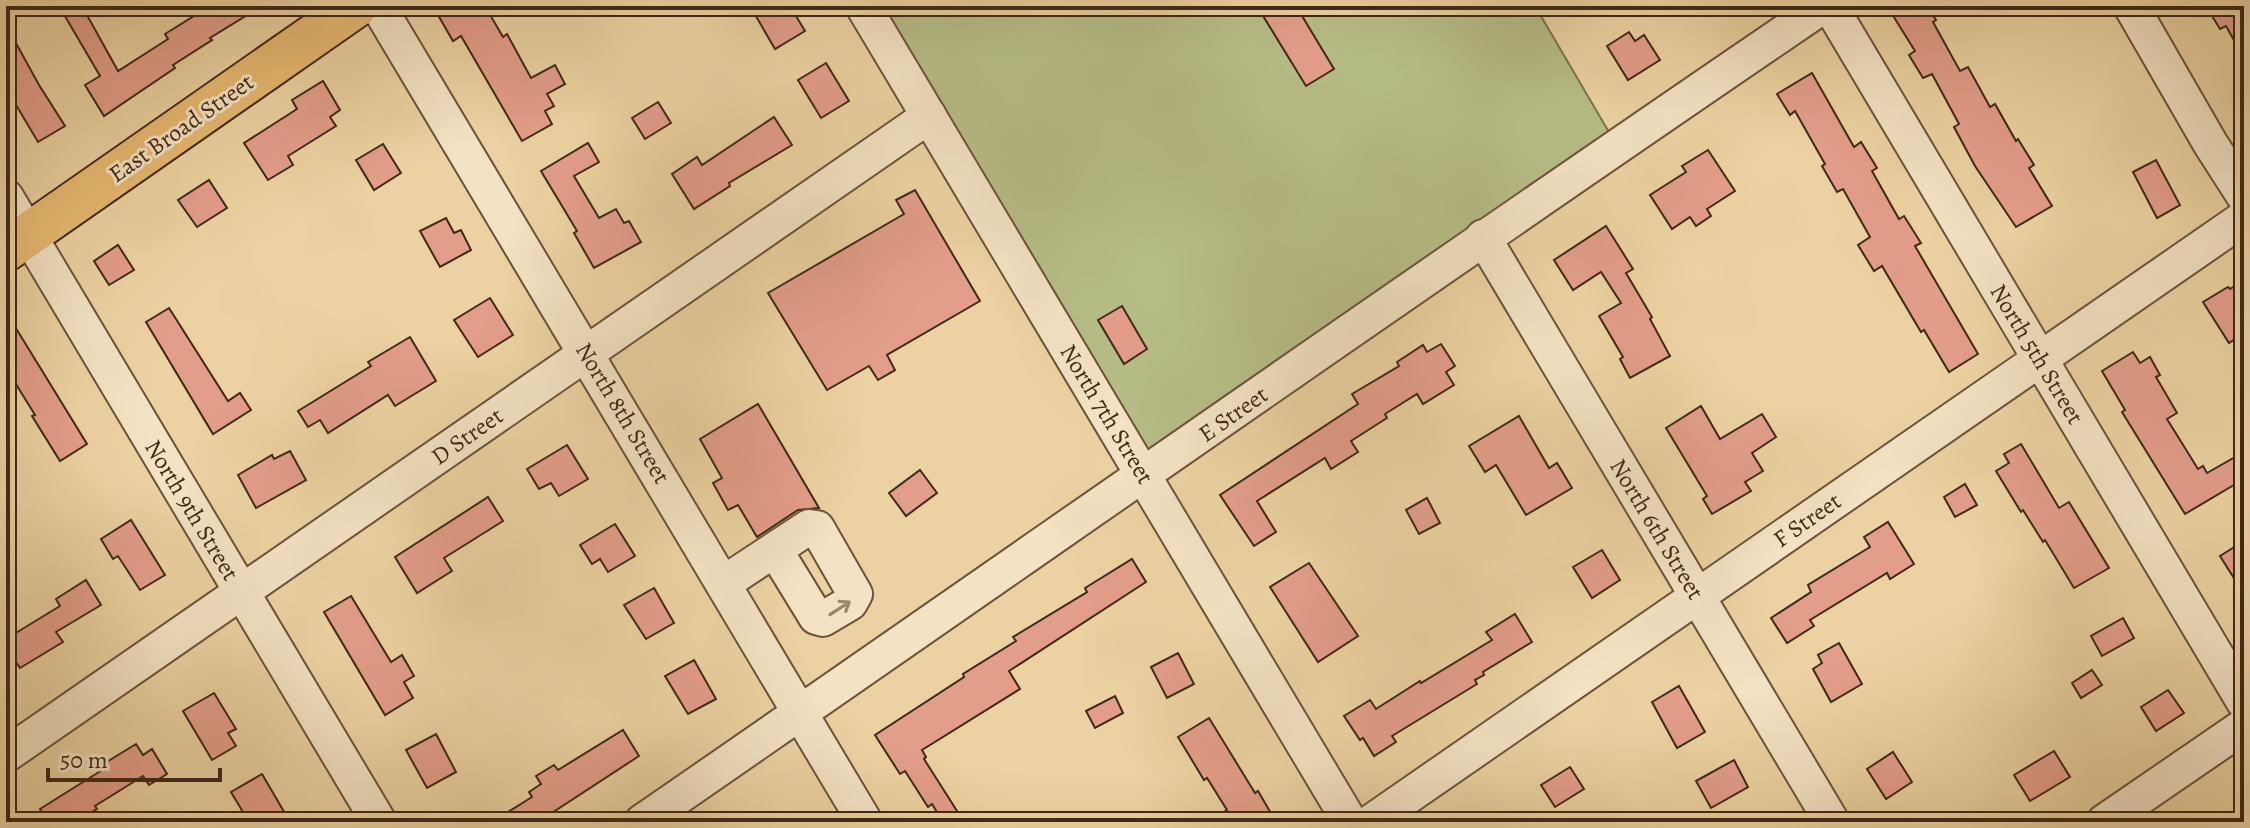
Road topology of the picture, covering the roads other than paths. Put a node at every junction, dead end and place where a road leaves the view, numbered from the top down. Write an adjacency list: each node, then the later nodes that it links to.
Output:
1 (356, 6): 12 (main road, East Broad Street)
2 (378, 6): 13 (street, North 8th Street)
3 (863, 6): 7 (street, North 7th Street)
4 (1823, 6): 11 (street, E Street)
5 (1830, 6): 14 (street, North 5th Street)
6 (2131, 6): 8 (street)
7 (929, 116): 13 (street, D Street); 15 (street, North 7th Street)
8 (2244, 196)
9 (6, 197): 12 (street, North 9th Street)
10 (2244, 218): 14 (street, F Street)
11 (1483, 237): 15 (street, E Street); 19 (street, North 6th Street)
12 (17, 242): 18 (street, North 9th Street)
13 (587, 353): 17 (street, North 8th Street); 18 (street, D Street)
14 (2040, 359): 19 (street, F Street); 20 (street, North 5th Street)
15 (1144, 476): 21 (street, E Street); 27 (street, North 7th Street)
16 (775, 550): 17 (street)
17 (724, 583): 21 (street, North 8th Street)
18 (241, 592): 23 (street, D Street); 24 (street, North 9th Street)
19 (1697, 596): 28 (street, F Street); 29 (street, North 6th Street)
20 (2244, 702)
21 (801, 713): 25 (street, E Street); 26 (street, North 8th Street)
22 (2244, 726): 30 (street)
23 (6, 755)
24 (379, 822)
25 (642, 822)
26 (865, 822)
27 (1350, 822)
28 (1371, 822)
29 (1832, 822)
30 (2104, 822)

